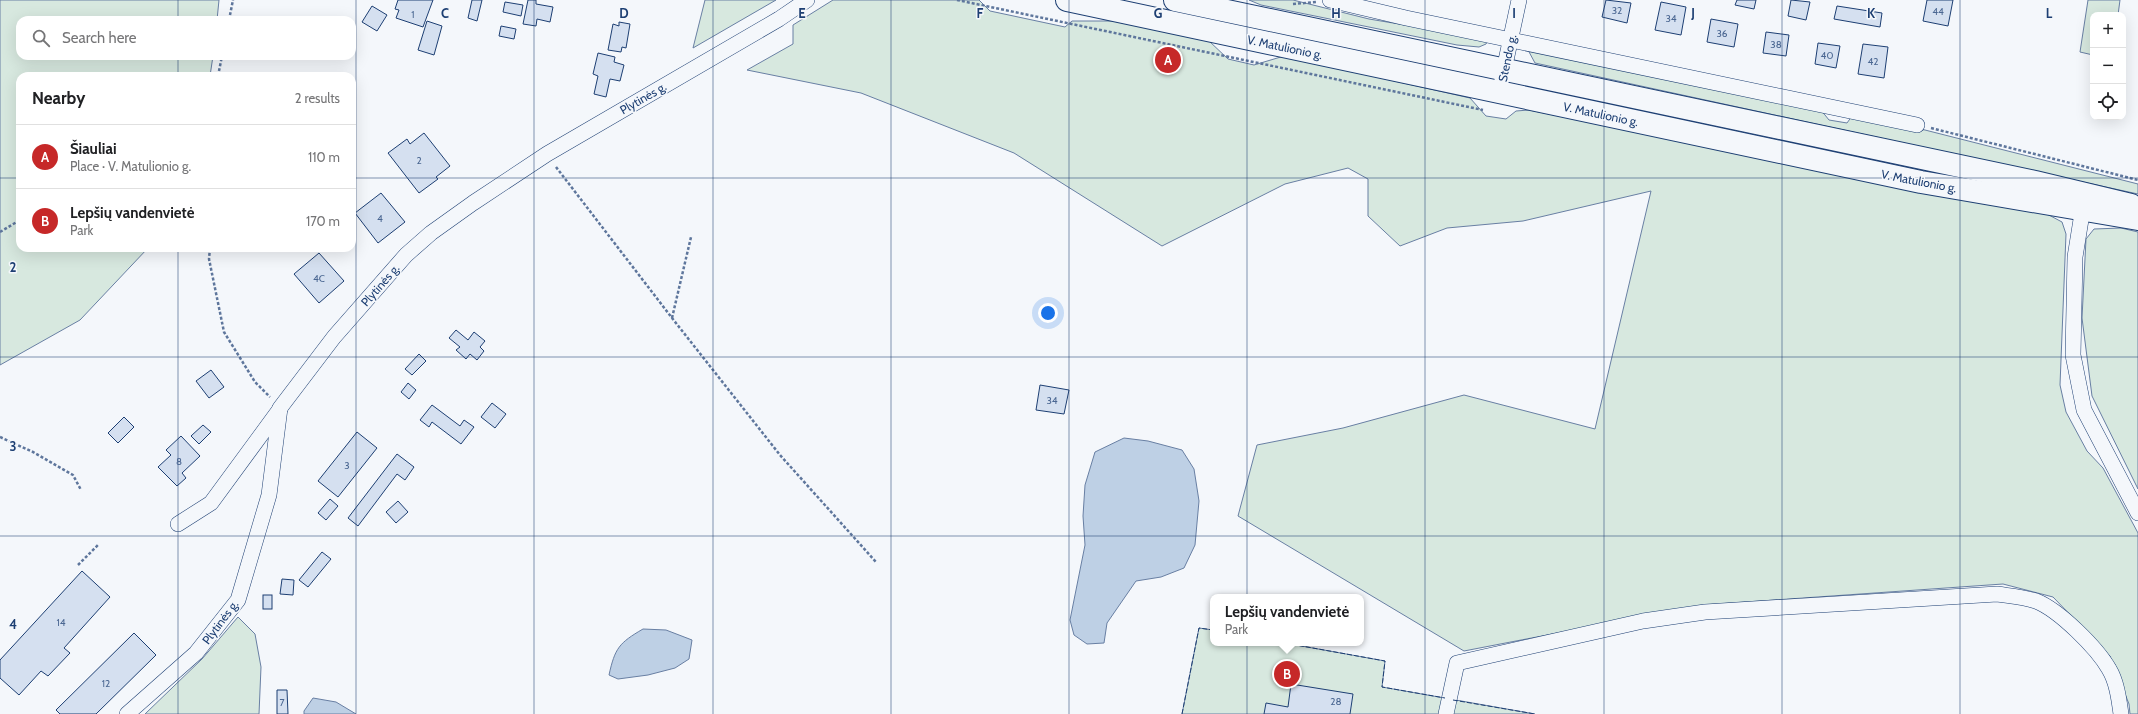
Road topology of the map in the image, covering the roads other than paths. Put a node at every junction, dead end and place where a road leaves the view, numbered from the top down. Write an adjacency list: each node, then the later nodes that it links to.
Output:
1 (808, 0): 13 (street, Plytinės g.)
2 (1067, 0): 8 (highway, V. Matulionio g.)
3 (1175, 0): 7 (highway, V. Matulionio g.)
4 (1519, 0): 6 (street, Stendo g.)
5 (1325, 1): 6 (street)
6 (1511, 39): 7 (street, Stendo g.); 9 (street)
7 (1504, 69): 8 (street, Stendo g.); 10 (highway, V. Matulionio g.)
8 (1499, 92): 10 (highway, V. Matulionio g.)
9 (1917, 125)
10 (2084, 202): 11 (highway, V. Matulionio g.); 12 (highway, V. Matulionio g.); 14 (street)
11 (2138, 207)
12 (2138, 219)
13 (280, 408): 15 (street); 16 (street, Plytinės g.)
14 (2138, 513)
15 (178, 524)
16 (127, 714)
17 (1446, 714): 18 (street)
18 (2121, 714)

